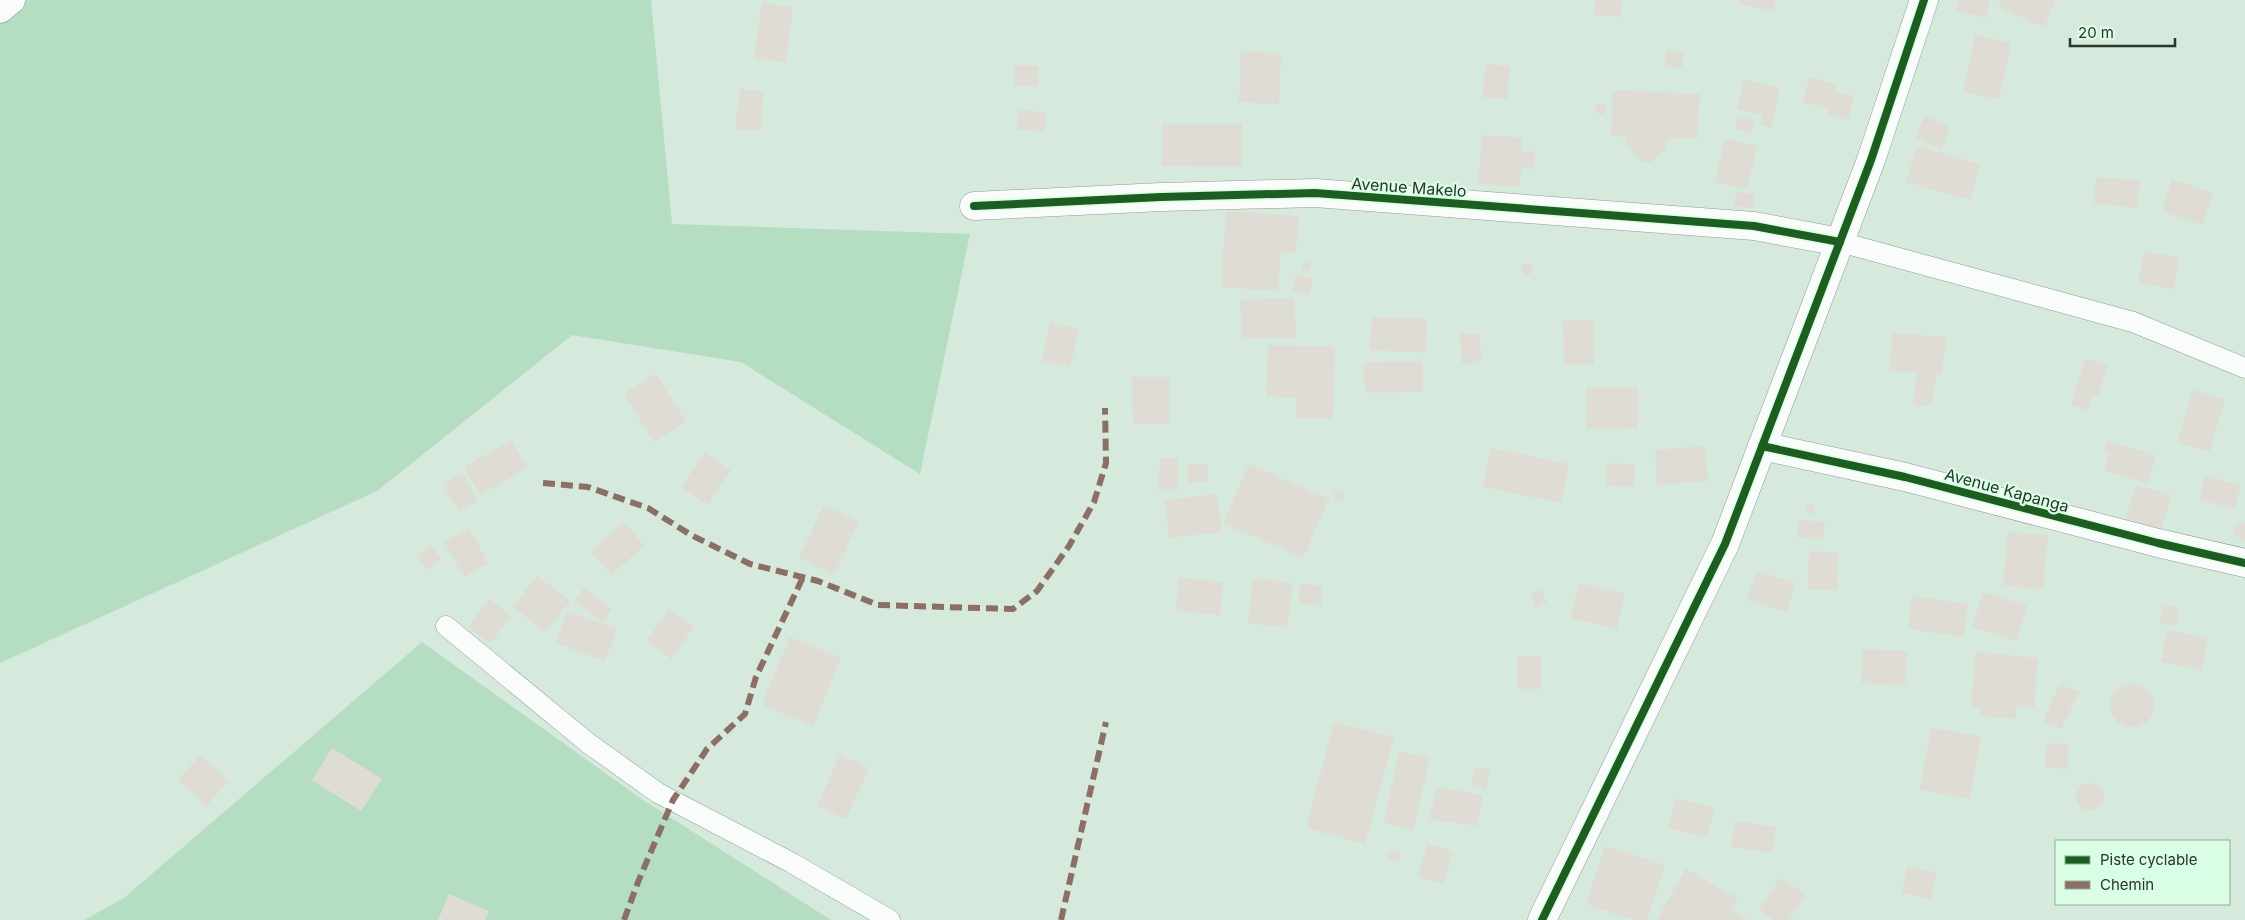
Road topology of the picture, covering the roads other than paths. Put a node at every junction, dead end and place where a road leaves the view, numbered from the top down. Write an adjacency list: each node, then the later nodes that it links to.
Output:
1 (11, 0): 3 (street)
2 (1924, 0): 5 (street)
3 (0, 9)
4 (974, 206): 5 (street, Avenue Makelo)
5 (1840, 242): 6 (lane); 7 (street)
6 (2245, 368)
7 (1762, 446): 8 (street, Avenue Kapanga); 11 (street)
8 (2245, 563)
9 (446, 626): 10 (lane)
10 (890, 920)
11 (1542, 920)

